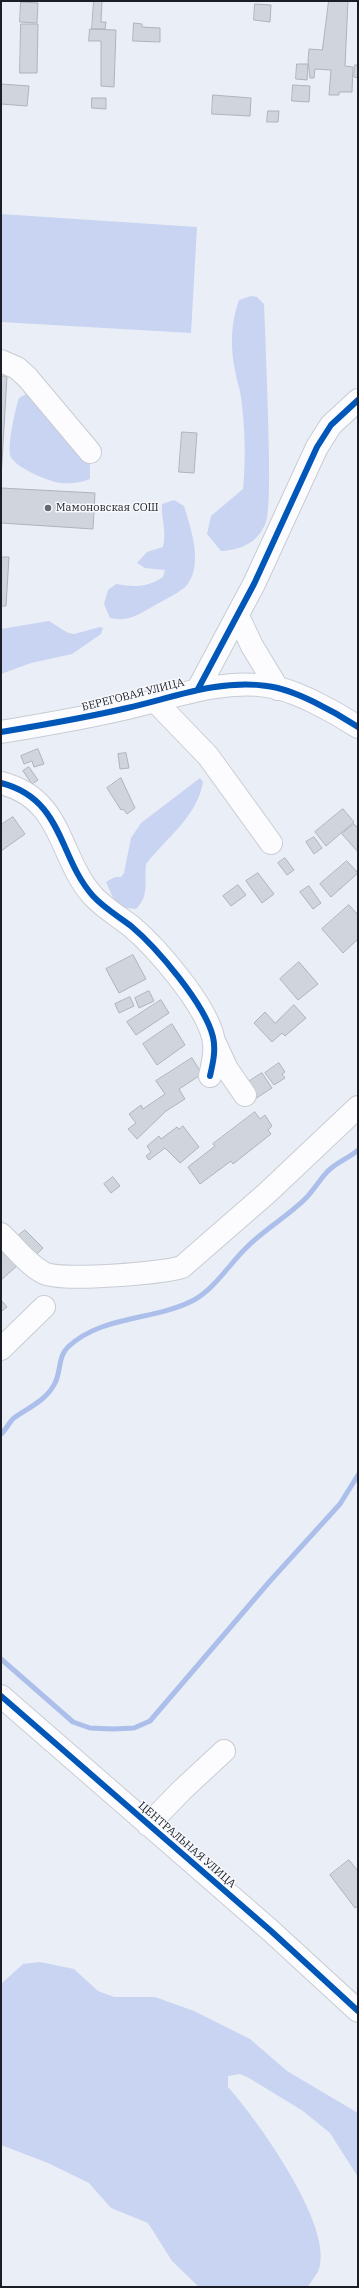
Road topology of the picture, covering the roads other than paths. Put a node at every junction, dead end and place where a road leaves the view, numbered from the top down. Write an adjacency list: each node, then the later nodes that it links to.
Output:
1 (1, 361): 3 (street)
2 (358, 400): 4 (street)
3 (90, 452)
4 (238, 616): 5 (street); 6 (street)
5 (198, 689): 6 (street, БЕРЕГОВАЯ УЛИЦА); 7 (street, БЕРЕГОВАЯ УЛИЦА)
6 (278, 689): 8 (street, БЕРЕГОВАЯ УЛИЦА)
7 (156, 702): 9 (street, БЕРЕГОВАЯ УЛИЦА); 11 (street)
8 (358, 727)
9 (1, 732)
10 (1, 783): 12 (street)
11 (272, 843)
12 (214, 1038): 13 (street); 14 (street)
13 (210, 1076)
14 (245, 1095)
15 (358, 1107): 16 (street)
16 (1, 1234)
17 (44, 1307): 18 (street)
18 (1, 1349)
19 (1, 1696): 21 (street, ЦЕНТРАЛЬНАЯ УЛИЦА)
20 (224, 1751): 21 (street)
21 (148, 1825): 22 (street, ЦЕНТРАЛЬНАЯ УЛИЦА)
22 (358, 2012)

